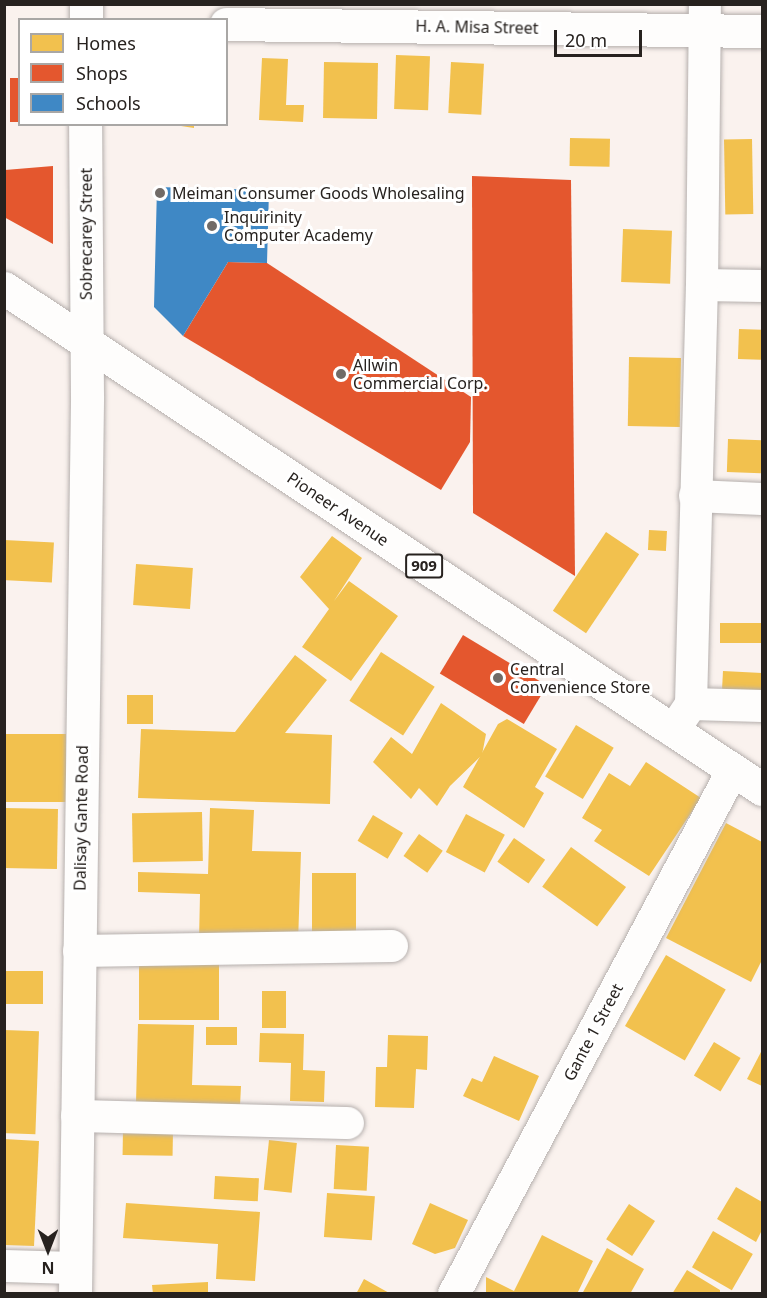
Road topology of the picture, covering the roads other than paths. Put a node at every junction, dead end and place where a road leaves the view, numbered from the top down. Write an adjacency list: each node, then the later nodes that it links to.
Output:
1 (705, 17): 2 (main road, H. A. Misa Street); 3 (main road, H. A. Misa Street); 5 (street)
2 (228, 24)
3 (762, 31)
4 (86, 126): 8 (main road, Sobrecarey Street)
5 (702, 285): 6 (street); 9 (street)
6 (762, 286)
7 (4, 288): 8 (main road, Pioneer Avenue / 909)
8 (86, 343): 13 (main road, Pioneer Avenue / 909); 17 (main road, Dalisay Gante Road)
9 (695, 496): 10 (street); 11 (street)
10 (762, 499)
11 (691, 704): 12 (street); 13 (street)
12 (762, 706)
13 (673, 731): 14 (main road, Pioneer Avenue / 909)
14 (733, 770): 15 (main road, Pioneer Avenue / 909); 22 (street, Gante 1 Street)
15 (762, 789)
16 (392, 946): 17 (street)
17 (79, 951): 18 (main road, Dalisay Gante Road)
18 (77, 1116): 19 (street); 21 (main road, Dalisay Gante Road)
19 (348, 1123)
20 (4, 1266): 21 (street)
21 (75, 1281)
22 (454, 1293)

